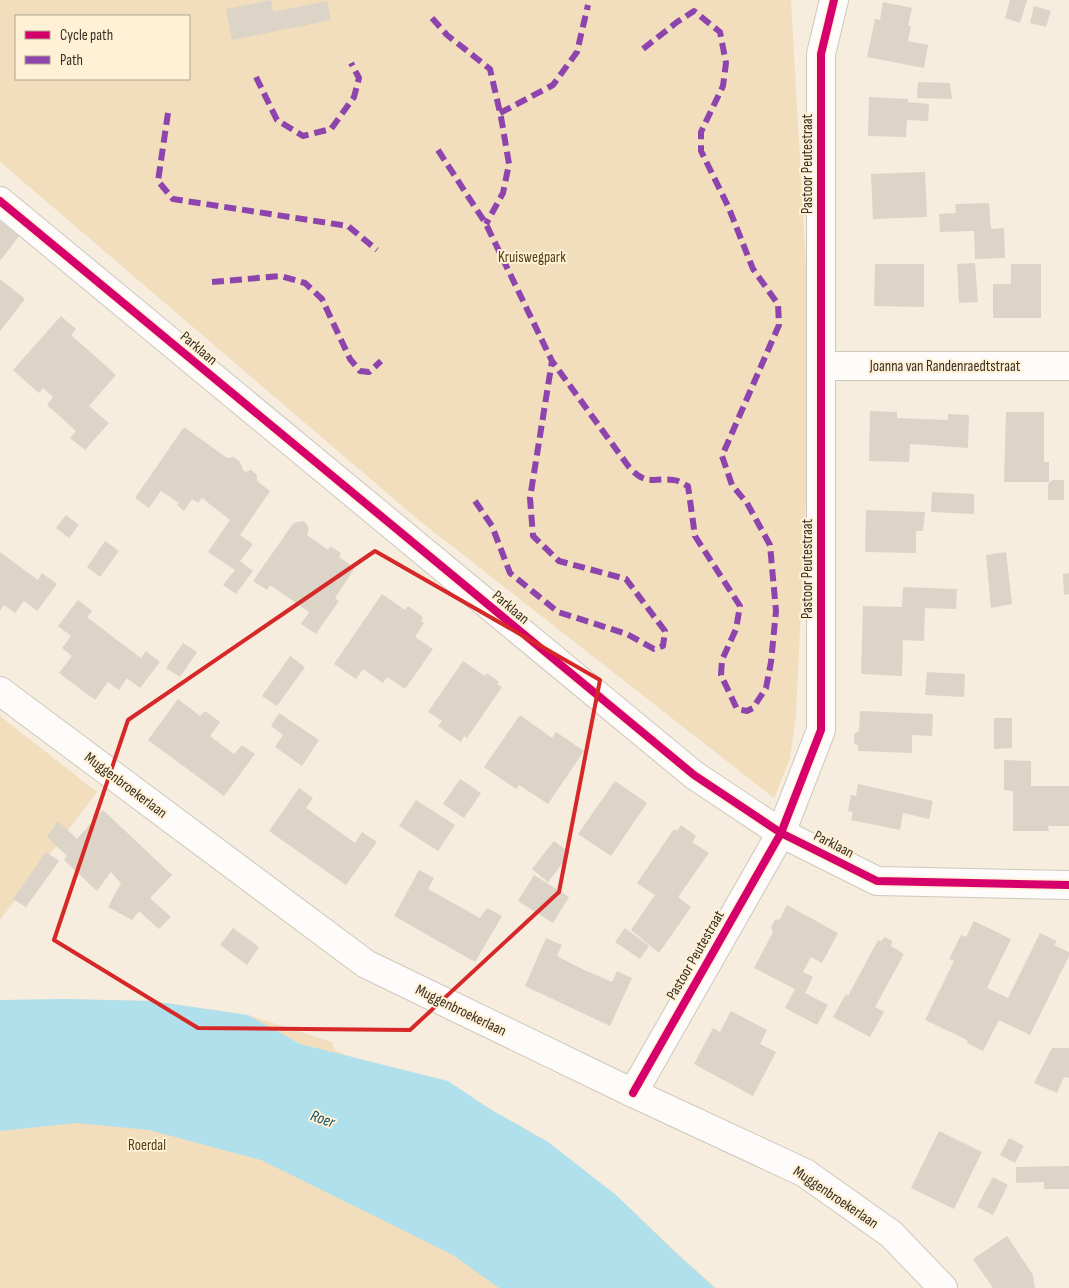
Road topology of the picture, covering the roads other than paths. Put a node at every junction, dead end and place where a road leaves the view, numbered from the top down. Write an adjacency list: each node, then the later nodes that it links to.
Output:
1 (834, 0): 3 (street, Pastoor Peutestraat)
2 (0, 201): 6 (street, Parklaan)
3 (822, 366): 4 (street, Joanna van Randenraedtstraat); 6 (street, Pastoor Peutestraat)
4 (1069, 366)
5 (0, 691): 8 (street, Muggenbroekerlaan)
6 (781, 833): 7 (street, Parklaan); 8 (street, Pastoor Peutestraat)
7 (1069, 885)
8 (633, 1093): 9 (street, Muggenbroekerlaan)
9 (943, 1288)

